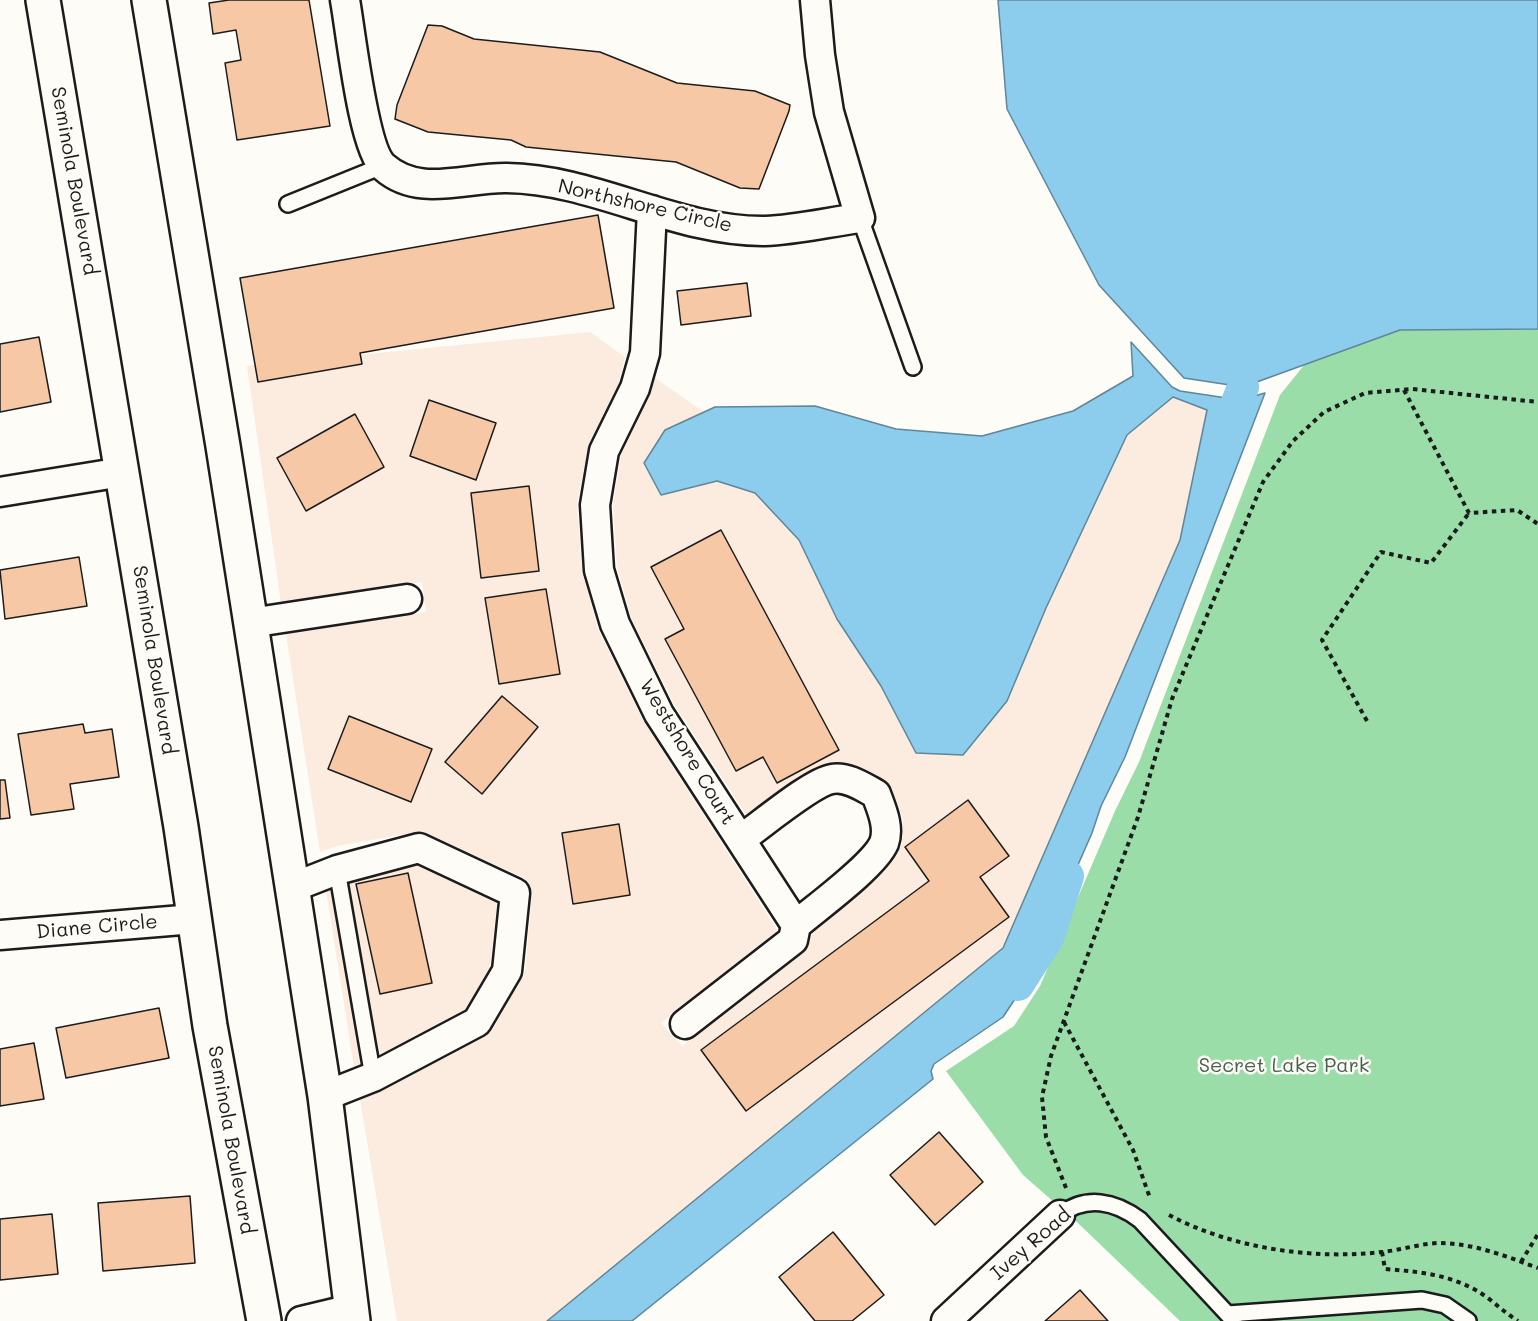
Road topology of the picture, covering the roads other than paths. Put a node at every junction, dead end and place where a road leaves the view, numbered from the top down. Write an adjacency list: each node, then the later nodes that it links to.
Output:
1 (44, 0): 10 (main road, Seminola Boulevard)
2 (149, 0): 13 (main road)
3 (345, 0): 5 (street)
4 (815, 0): 8 (street)
5 (382, 166): 6 (lane); 7 (street, Northshore Circle)
6 (288, 204)
7 (652, 210): 8 (street, Northshore Circle); 14 (street, Westshore Court)
8 (860, 218): 9 (lane)
9 (913, 367)
10 (122, 472): 11 (street); 17 (main road, Seminola Boulevard)
11 (0, 492)
12 (407, 599): 13 (street)
13 (250, 623): 16 (main road)
14 (741, 839): 18 (street, Westshore Court); 18 (street)
15 (337, 870): 16 (street); 21 (lane); 21 (street)
16 (291, 888): 22 (main road)
17 (194, 919): 19 (street, Diane Circle); 26 (main road, Seminola Boulevard)
18 (796, 925): 20 (street)
19 (0, 935)
20 (685, 1024)
21 (373, 1077): 22 (street)
22 (325, 1096): 24 (main road)
23 (1067, 1210): 25 (lane, Ivey Road); 28 (street, Ivey Road)
24 (352, 1315): 27 (street)
25 (1231, 1318): 29 (lane, Ivey Road)
26 (264, 1321)
27 (301, 1321)
28 (946, 1321)
29 (1468, 1321)

